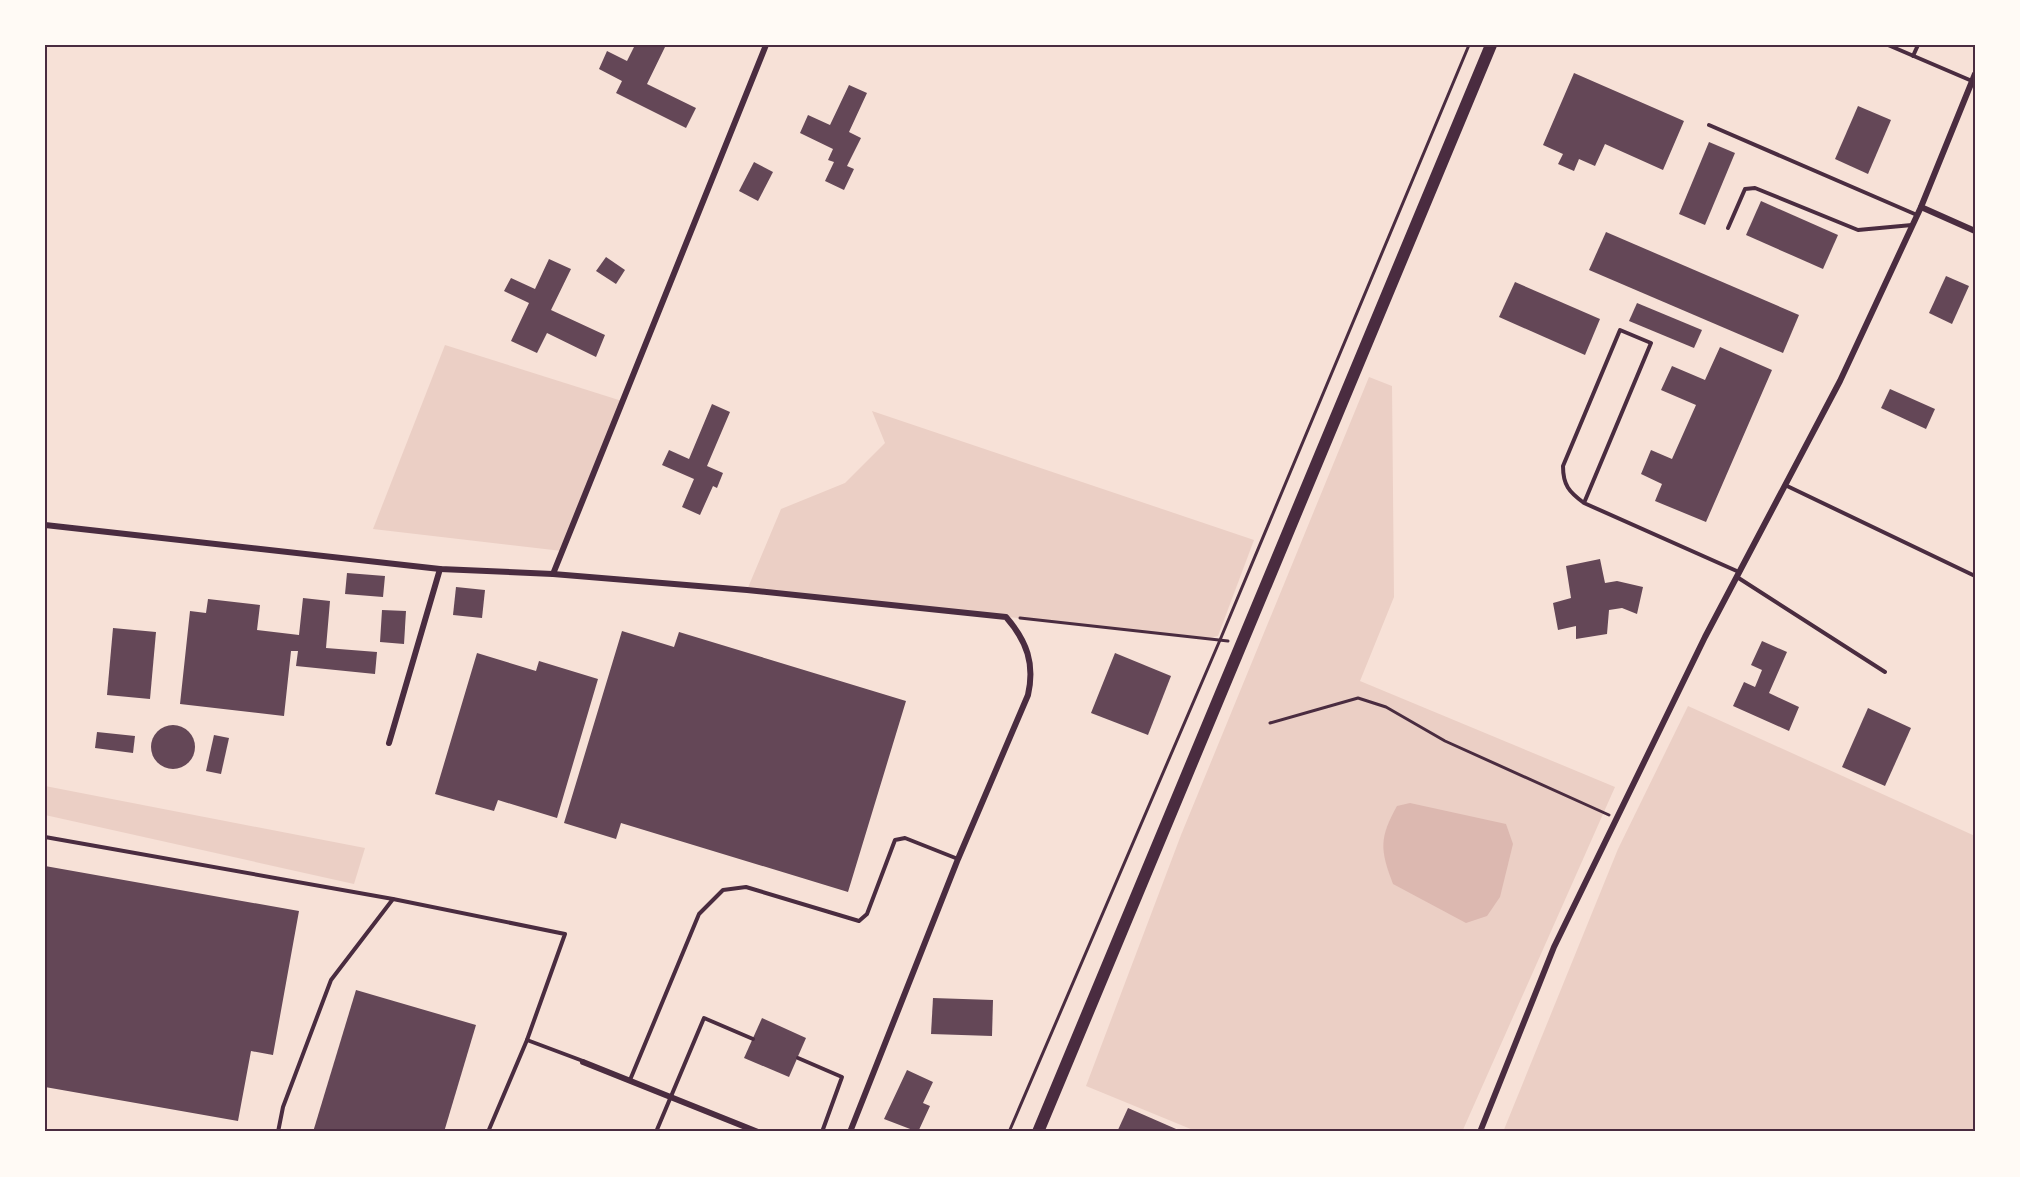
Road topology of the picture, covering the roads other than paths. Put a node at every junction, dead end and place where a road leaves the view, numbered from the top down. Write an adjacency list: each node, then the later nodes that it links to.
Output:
1 (766, 45): 17 (street)
2 (1491, 45): 31 (main road)
3 (1888, 45): 5 (lane)
4 (1917, 45): 5 (lane)
5 (1913, 56): 6 (lane)
6 (1974, 78): 8 (street)
7 (1709, 125): 9 (lane)
8 (1921, 207): 9 (street); 12 (street)
9 (1918, 215): 10 (street)
10 (1913, 225): 11 (lane); 13 (street)
11 (1728, 228)
12 (1975, 231)
13 (1785, 485): 18 (street); 19 (lane)
14 (1584, 503): 14 (lane); 18 (lane)
15 (45, 525): 16 (street)
16 (440, 569): 17 (street); 21 (street)
17 (553, 574): 23 (street)
18 (1738, 575): 20 (lane); 38 (street)
19 (1975, 576)
20 (1885, 672)
21 (389, 743)
22 (45, 837): 24 (lane)
23 (958, 859): 29 (lane); 37 (street)
24 (393, 900): 26 (lane); 32 (lane)
25 (753, 1039): 30 (lane)
26 (526, 1040): 28 (lane); 33 (lane)
27 (798, 1058): 36 (lane)
28 (583, 1062): 29 (street)
29 (630, 1080): 30 (street)
30 (670, 1097): 34 (lane); 35 (street)
31 (1038, 1131)
32 (278, 1132)
33 (488, 1132)
34 (656, 1132)
35 (758, 1132)
36 (822, 1132)
37 (850, 1132)
38 (1480, 1132)

